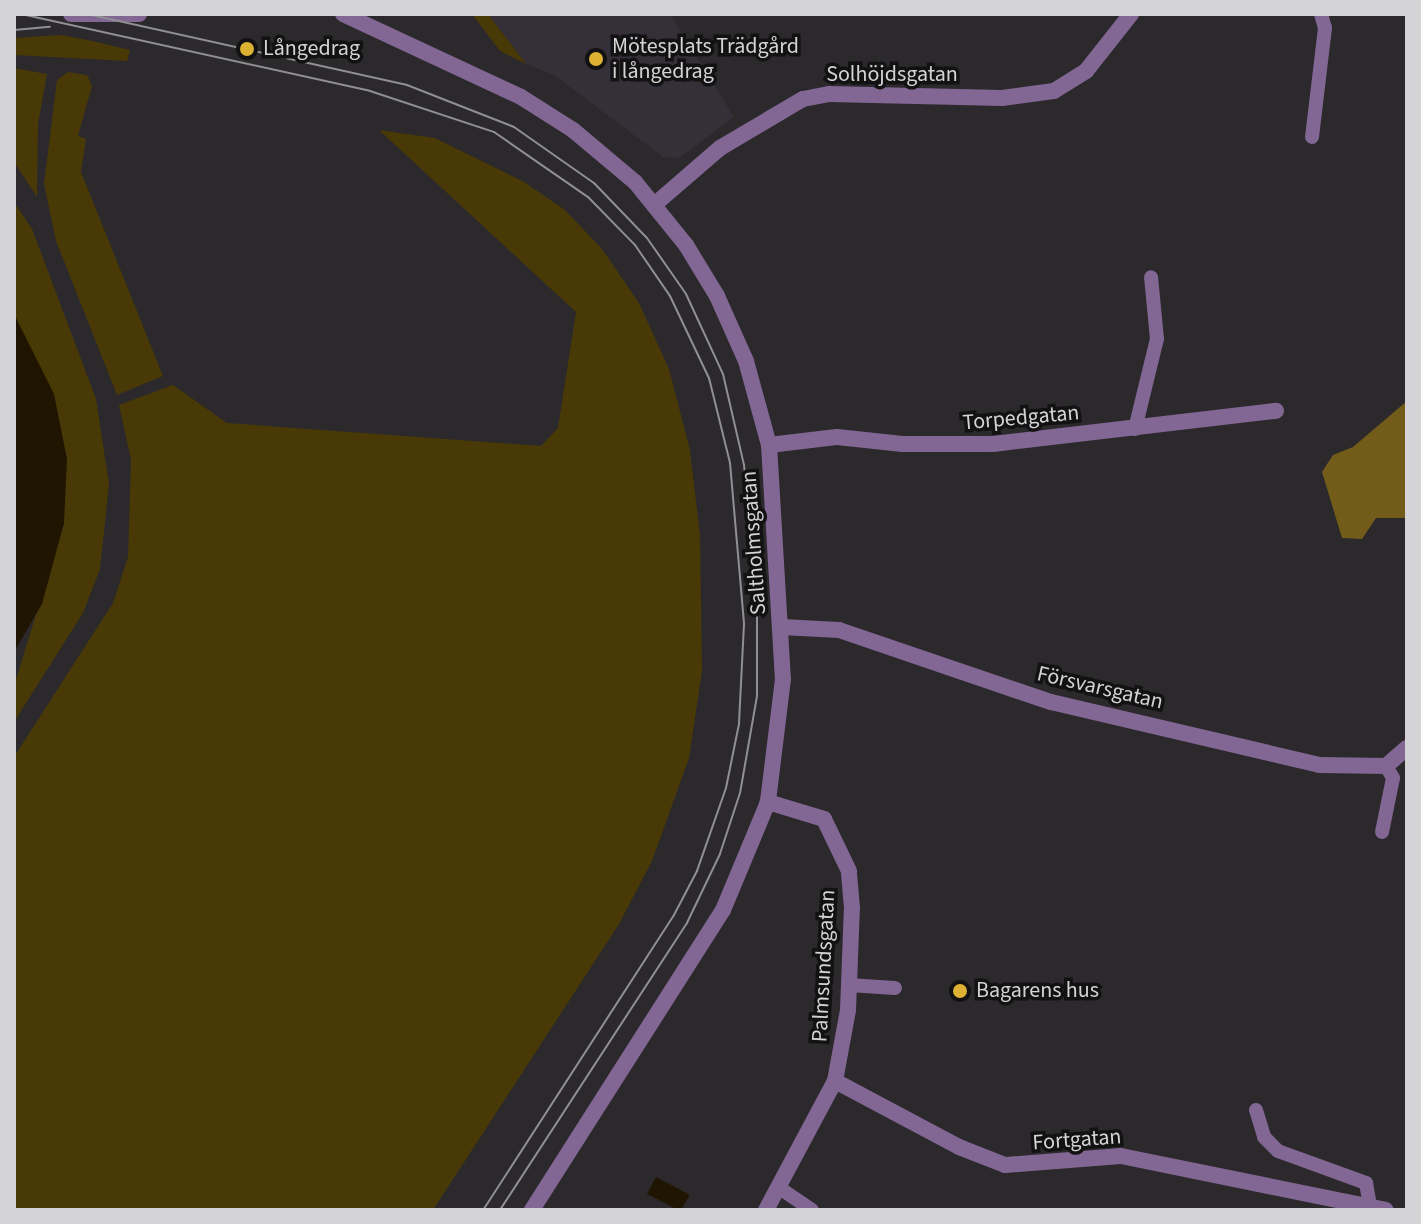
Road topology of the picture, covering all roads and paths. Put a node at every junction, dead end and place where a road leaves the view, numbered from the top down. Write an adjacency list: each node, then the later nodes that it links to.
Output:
1 (71, 14): 2 (street)
2 (139, 14)
3 (346, 14): 7 (street, Saltholmsgatan)
4 (1131, 14): 7 (street, Solhöjdsgatan)
5 (1321, 14): 6 (lane)
6 (1312, 137)
7 (654, 205): 11 (street, Saltholmsgatan)
8 (1151, 277): 10 (lane)
9 (1276, 411): 10 (street, Torpedgatan)
10 (1135, 429): 11 (street, Torpedgatan)
11 (769, 445): 12 (street, Saltholmsgatan)
12 (782, 627): 14 (street, Försvarsgatan); 15 (street, Saltholmsgatan)
13 (1407, 748): 14 (street)
14 (1386, 766): 16 (lane)
15 (768, 802): 17 (street, Palmsundsgatan); 23 (street, Saltholmsgatan)
16 (1382, 832)
17 (849, 985): 18 (lane); 19 (street, Palmsundsgatan)
18 (895, 988)
19 (835, 1081): 21 (street, Palmsundsgatan); 22 (street, Fortgatan)
20 (1256, 1110): 22 (lane)
21 (778, 1187): 24 (street, Palmsundsgatan); 25 (lane)
22 (1378, 1208)
23 (532, 1210)
24 (766, 1210)
25 (812, 1210)

